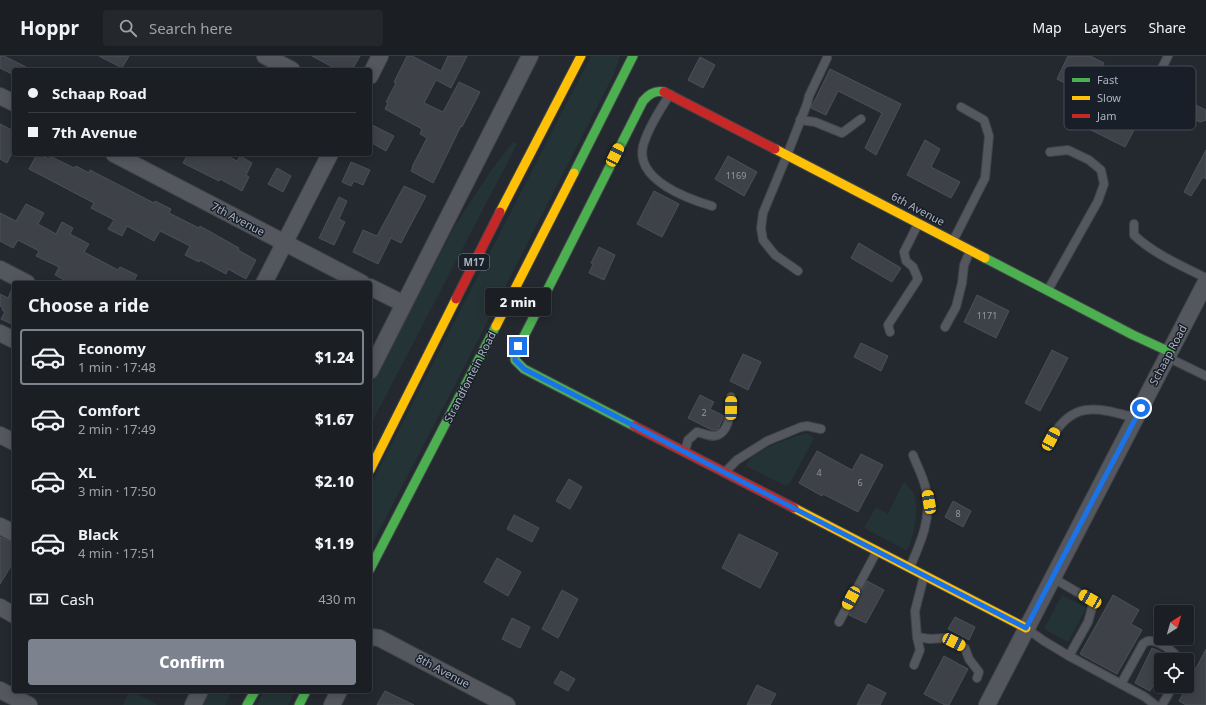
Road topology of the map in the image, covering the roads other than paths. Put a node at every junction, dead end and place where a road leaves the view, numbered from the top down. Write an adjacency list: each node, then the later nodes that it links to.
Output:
1 (265, 56): 9 (street)
2 (380, 56): 10 (street)
3 (530, 56): 35 (street)
4 (581, 56): 51 (street, M17)
5 (633, 56): 56 (street, Strandfontein Road)
6 (1168, 56): 8 (lane)
7 (827, 58): 16 (lane)
8 (1163, 66)
9 (288, 68)
10 (372, 72)
11 (670, 94): 18 (street, 6th Avenue); 21 (lane); 49 (street, 6th Avenue)
12 (0, 96): 13 (street)
13 (12, 102)
14 (961, 107): 24 (lane)
15 (861, 119): 16 (lane)
16 (800, 120): 18 (lane)
17 (1050, 152): 34 (lane)
18 (788, 155): 22 (street, 6th Avenue); 28 (lane)
19 (118, 156): 25 (street, 7th Avenue)
20 (329, 156): 25 (street)
21 (712, 206)
22 (919, 223): 24 (street, 6th Avenue); 37 (lane)
23 (1134, 224): 32 (lane)
24 (953, 241): 26 (street, 6th Avenue)
25 (284, 243): 30 (street); 31 (street, 7th Avenue)
26 (970, 250): 34 (street, 6th Avenue); 36 (lane)
27 (0, 269): 29 (street)
28 (798, 271)
29 (23, 281)
30 (265, 281)
31 (358, 281)
32 (1205, 286): 40 (street, Schaap Road)
33 (372, 288): 35 (street)
34 (1048, 291): 40 (street, 6th Avenue)
35 (404, 304): 41 (street)
36 (945, 327)
37 (890, 332)
38 (0, 333): 39 (street)
39 (12, 339)
40 (1168, 355): 42 (lane); 44 (street, Schaap Road)
41 (372, 368)
42 (1205, 374)
43 (731, 397): 49 (lane)
44 (1136, 418): 47 (lane); 59 (street, Schaap Road)
45 (822, 429): 52 (lane)
46 (0, 435): 48 (street)
47 (1051, 439)
48 (12, 441)
49 (685, 452): 52 (street)
50 (913, 455): 57 (lane)
51 (372, 466)
52 (724, 472): 55 (street)
53 (0, 526): 54 (street)
54 (12, 532)
55 (877, 551): 57 (street); 62 (lane)
56 (372, 565)
57 (910, 568): 58 (street)
58 (925, 576): 63 (street); 64 (lane)
59 (1053, 578): 63 (street, Schaap Road); 67 (lane)
60 (0, 607): 61 (street)
61 (12, 614)
62 (838, 622)
63 (1026, 628): 67 (lane); 84 (street, Schaap Road)
64 (917, 637): 68 (lane); 69 (lane)
65 (375, 638): 77 (street, 8th Avenue)
66 (1174, 653): 70 (lane)
67 (1070, 656): 70 (lane)
68 (914, 665)
69 (976, 678)
70 (1121, 684): 85 (lane)
71 (0, 690): 78 (street)
72 (199, 693): 79 (street)
73 (254, 693): 80 (street)
74 (305, 693): 81 (street)
75 (338, 693): 82 (street)
76 (1168, 693): 86 (lane)
77 (489, 701): 83 (street, 8th Avenue)
78 (30, 705)
79 (193, 705)
80 (247, 705)
81 (299, 705)
82 (332, 705)
83 (507, 705)
84 (987, 705)
85 (1155, 705)
86 (1162, 705)

